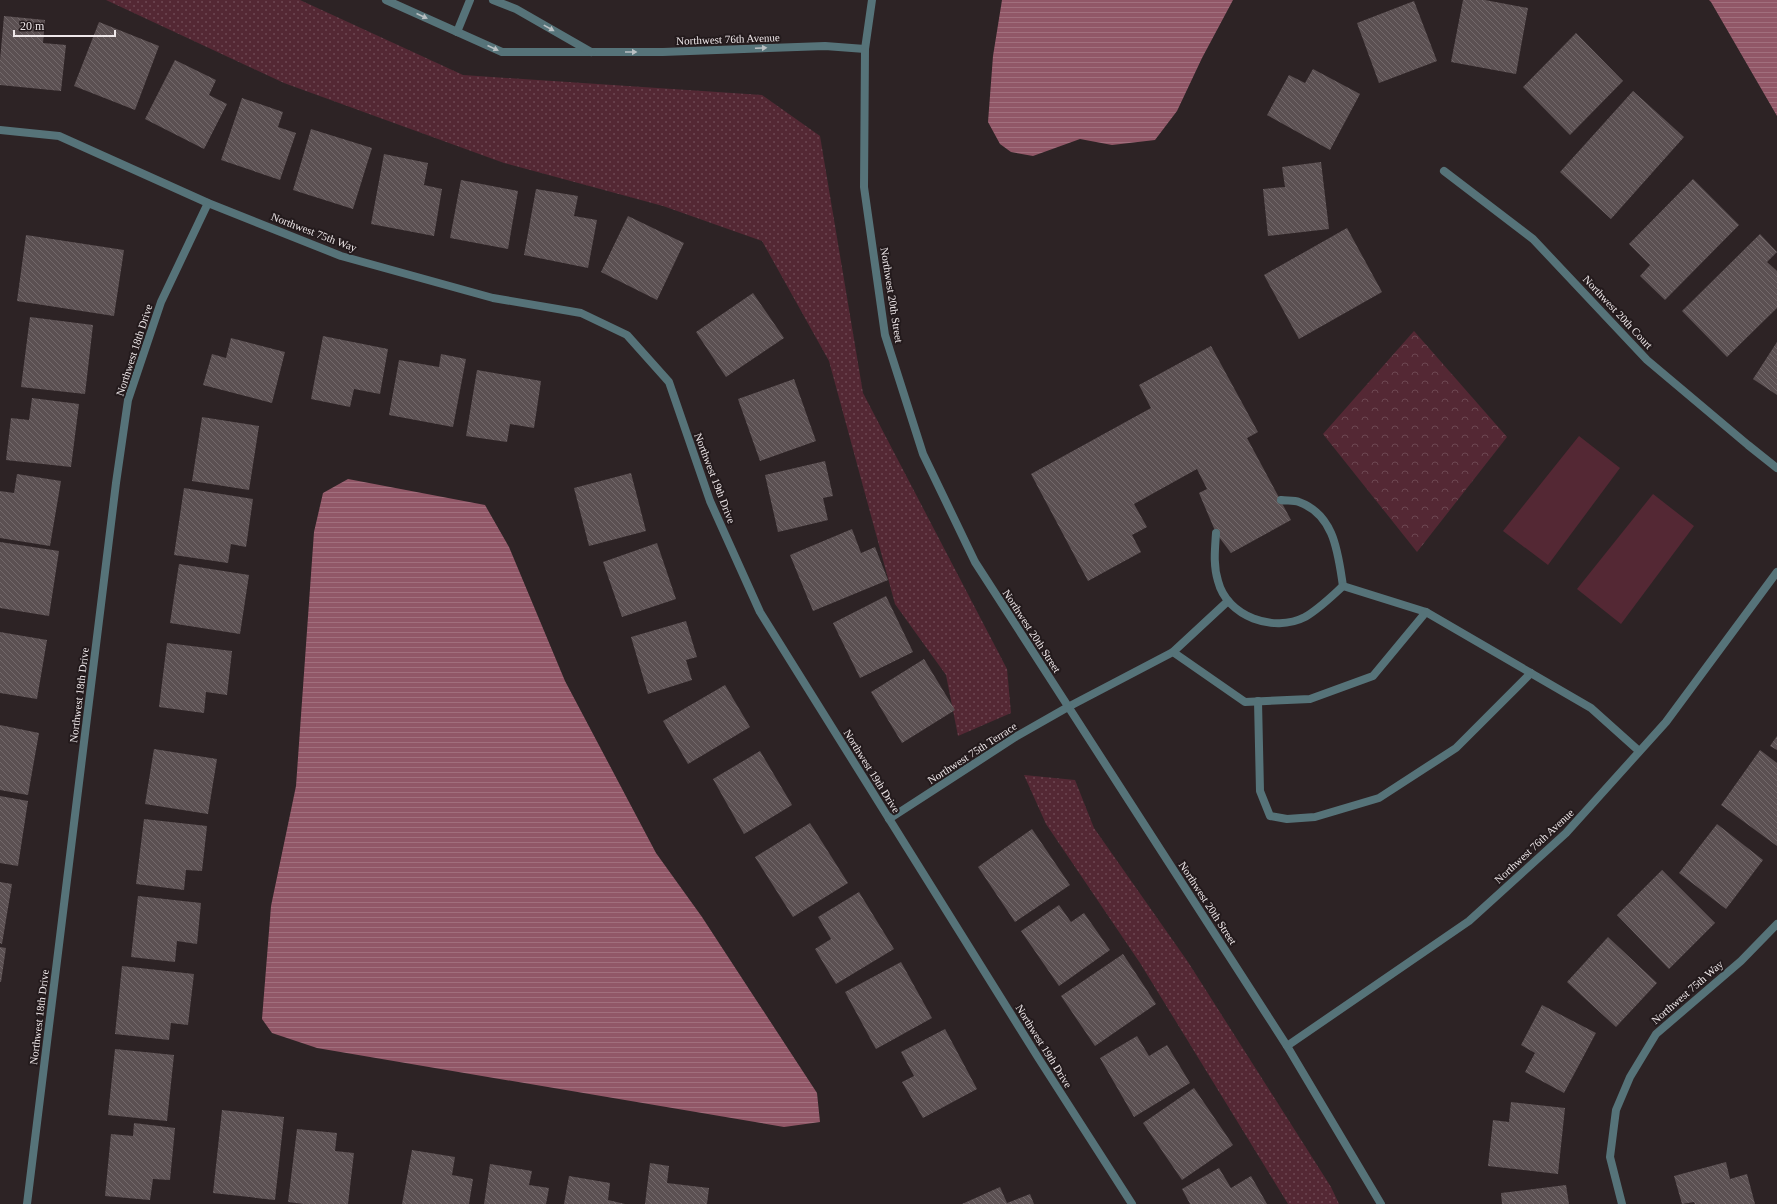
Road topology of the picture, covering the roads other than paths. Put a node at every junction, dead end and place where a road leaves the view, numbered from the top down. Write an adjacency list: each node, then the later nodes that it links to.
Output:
1 (386, 0): 5 (street, Northwest 76th Avenue, one-way to 5)
2 (470, 0): 5 (street)
3 (493, 0): 7 (street, Northwest 76th Avenue, one-way to 7)
4 (872, 0): 6 (street, Northwest 20th Street)
5 (457, 32): 7 (street, Northwest 76th Avenue, one-way to 7)
6 (865, 49): 7 (street, Northwest 76th Avenue, one-way to 6); 22 (street, Northwest 20th Street)
7 (592, 52)
8 (0, 130): 10 (street, Northwest 75th Way)
9 (1444, 171): 12 (street, Northwest 20th Court)
10 (208, 203): 11 (street, Northwest 75th Way); 27 (street, Northwest 18th Drive)
11 (627, 335): 24 (street, Northwest 19th Drive)
12 (1777, 468)
13 (1281, 500): 16 (street)
14 (1216, 533): 17 (street)
15 (1777, 572): 23 (street, Northwest 76th Avenue)
16 (1343, 586): 17 (street); 18 (street)
17 (1228, 601): 19 (street, Northwest 75th Terrace)
18 (1426, 612): 20 (street); 21 (street)
19 (1173, 652): 21 (street); 22 (street, Northwest 75th Terrace)
20 (1531, 674): 21 (street); 23 (street)
21 (1258, 701)
22 (1068, 708): 24 (street, Northwest 75th Terrace); 26 (street, Northwest 20th Street)
23 (1639, 751): 26 (street, Northwest 76th Avenue)
24 (889, 819): 28 (street, Northwest 19th Drive)
25 (1777, 924): 30 (street, Northwest 75th Way)
26 (1286, 1046): 29 (street, Northwest 20th Street)
27 (27, 1204)
28 (1132, 1204)
29 (1381, 1204)
30 (1622, 1204)

